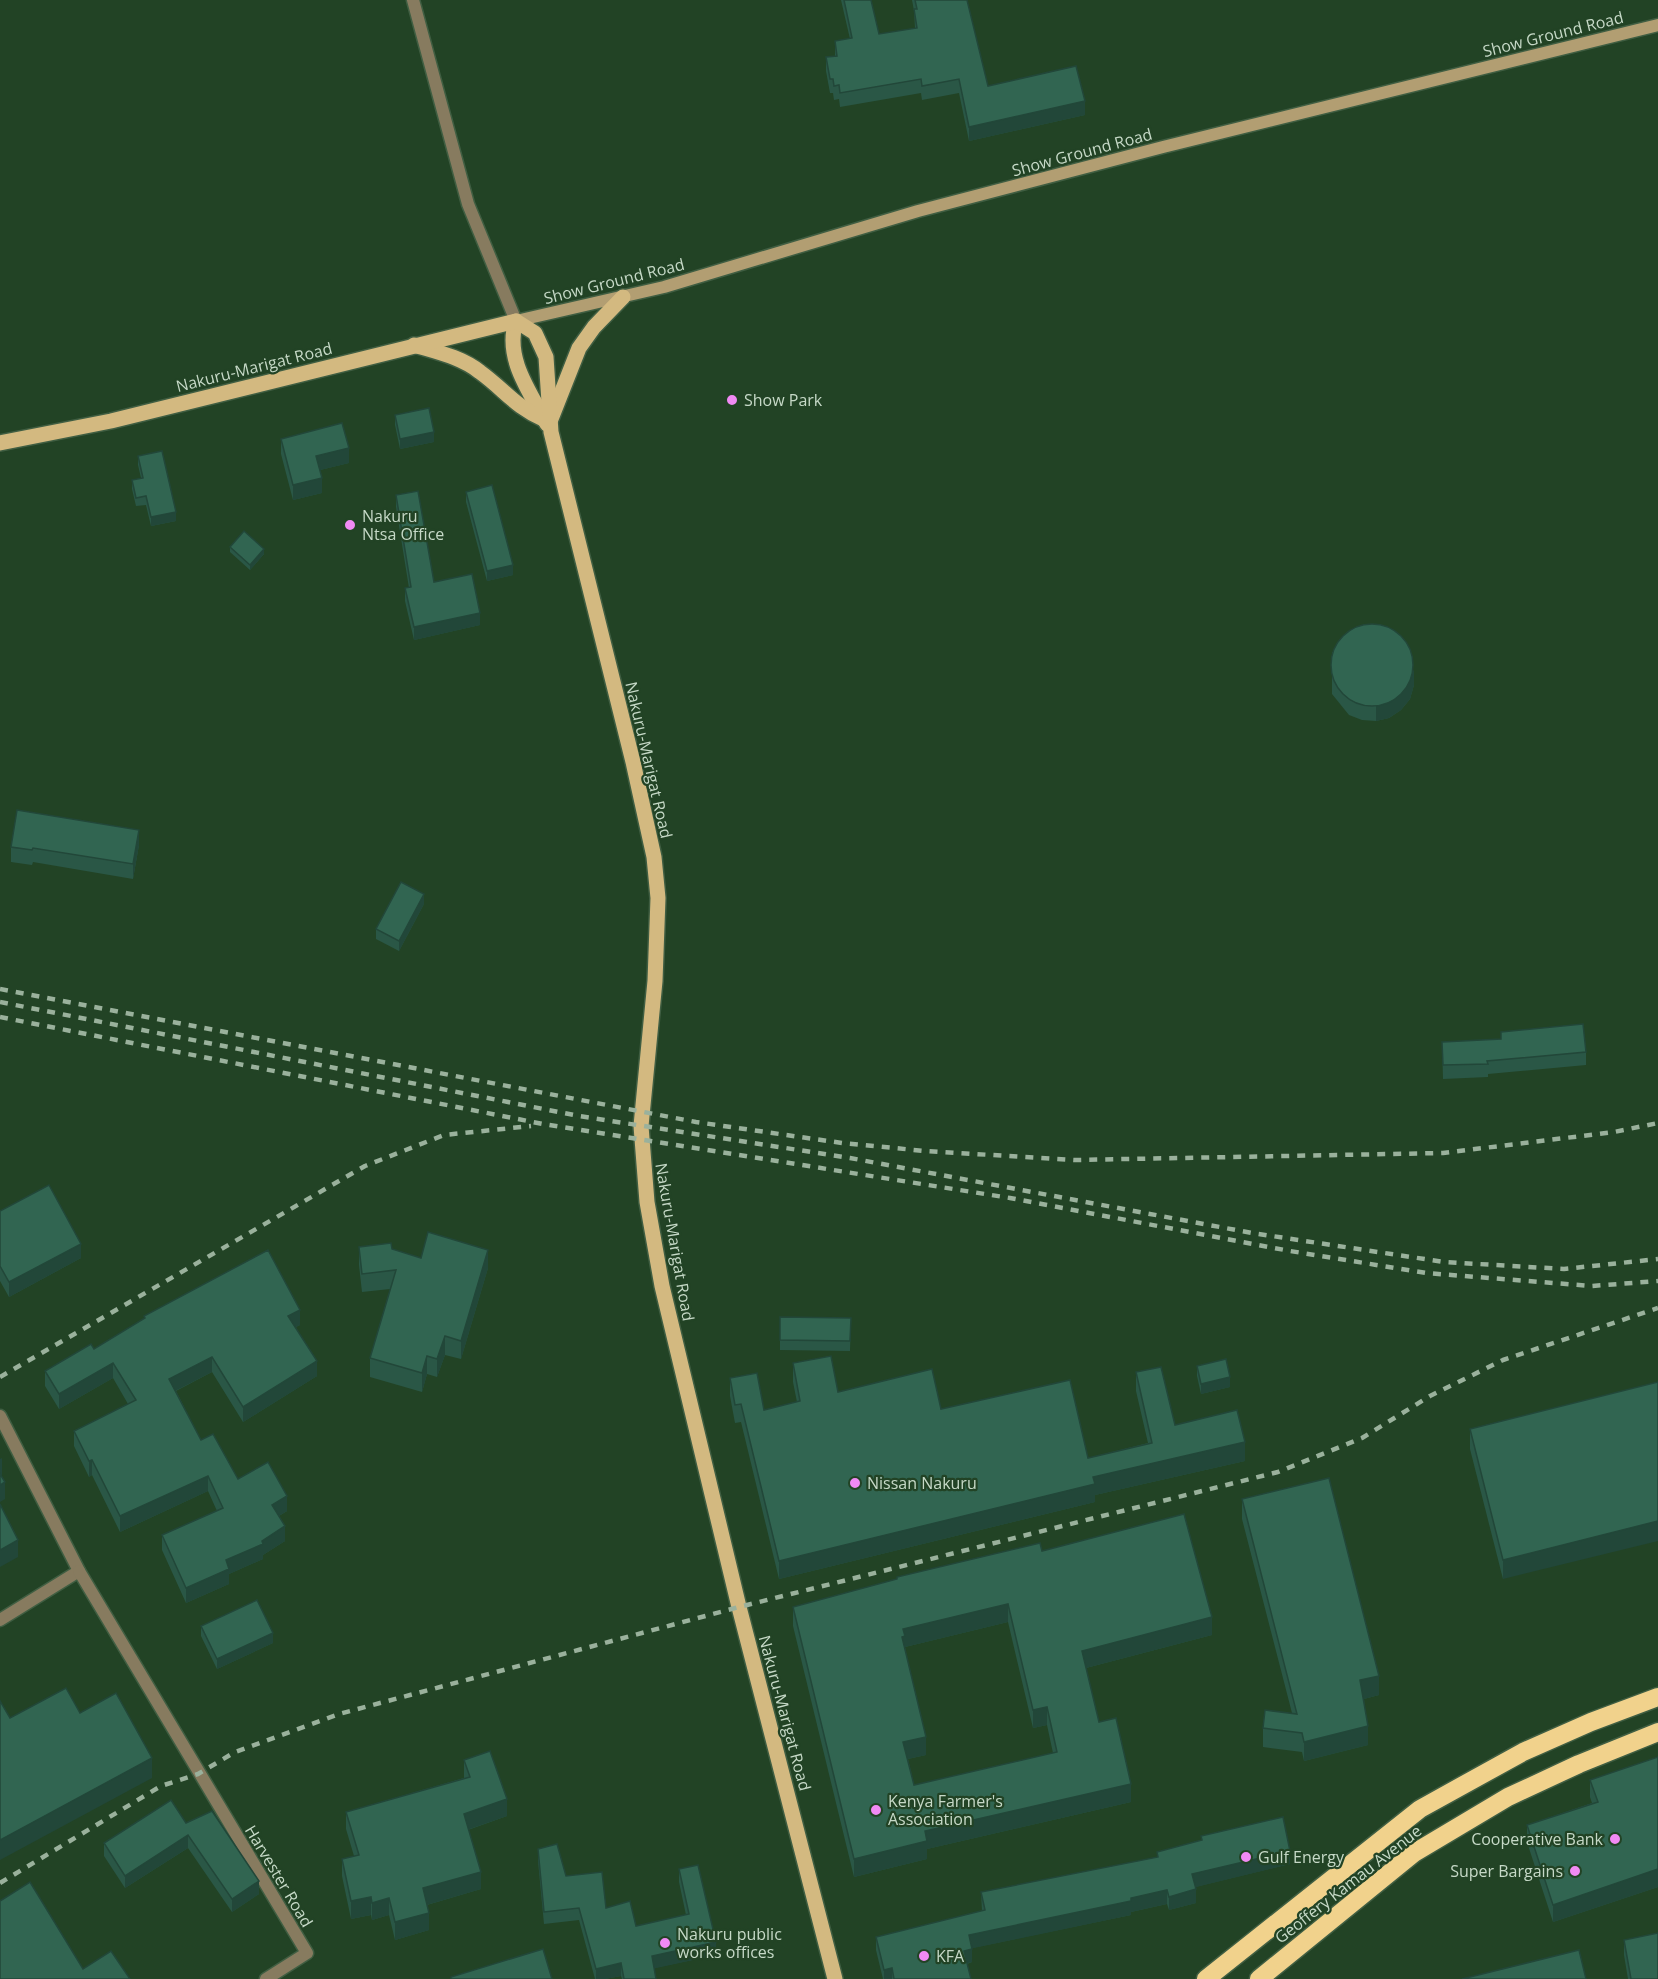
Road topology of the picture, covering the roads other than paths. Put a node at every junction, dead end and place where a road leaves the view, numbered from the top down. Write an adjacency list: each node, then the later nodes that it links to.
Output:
1 (413, 0): 4 (street)
2 (1658, 25): 3 (main road, Show Ground Road)
3 (623, 297): 4 (main road, Show Ground Road); 6 (main road)
4 (516, 321): 5 (main road, Nakuru-Marigat Road); 6 (main road, Nakuru-Marigat Road); 6 (main road, Nakuru-Marigat Road)
5 (414, 345): 6 (main road); 7 (main road, Nakuru-Marigat Road)
6 (549, 424): 14 (main road, Nakuru-Marigat Road)
7 (0, 443)
8 (0, 1416): 9 (street)
9 (79, 1571): 10 (street); 13 (street, Harvester Road)
10 (0, 1620)
11 (1658, 1697): 15 (highway, Geoffery Kamau Avenue)
12 (1658, 1732): 16 (highway, Geoffery Kamau Avenue)
13 (266, 1979)
14 (835, 1979)
15 (1206, 1979)
16 (1259, 1979)

